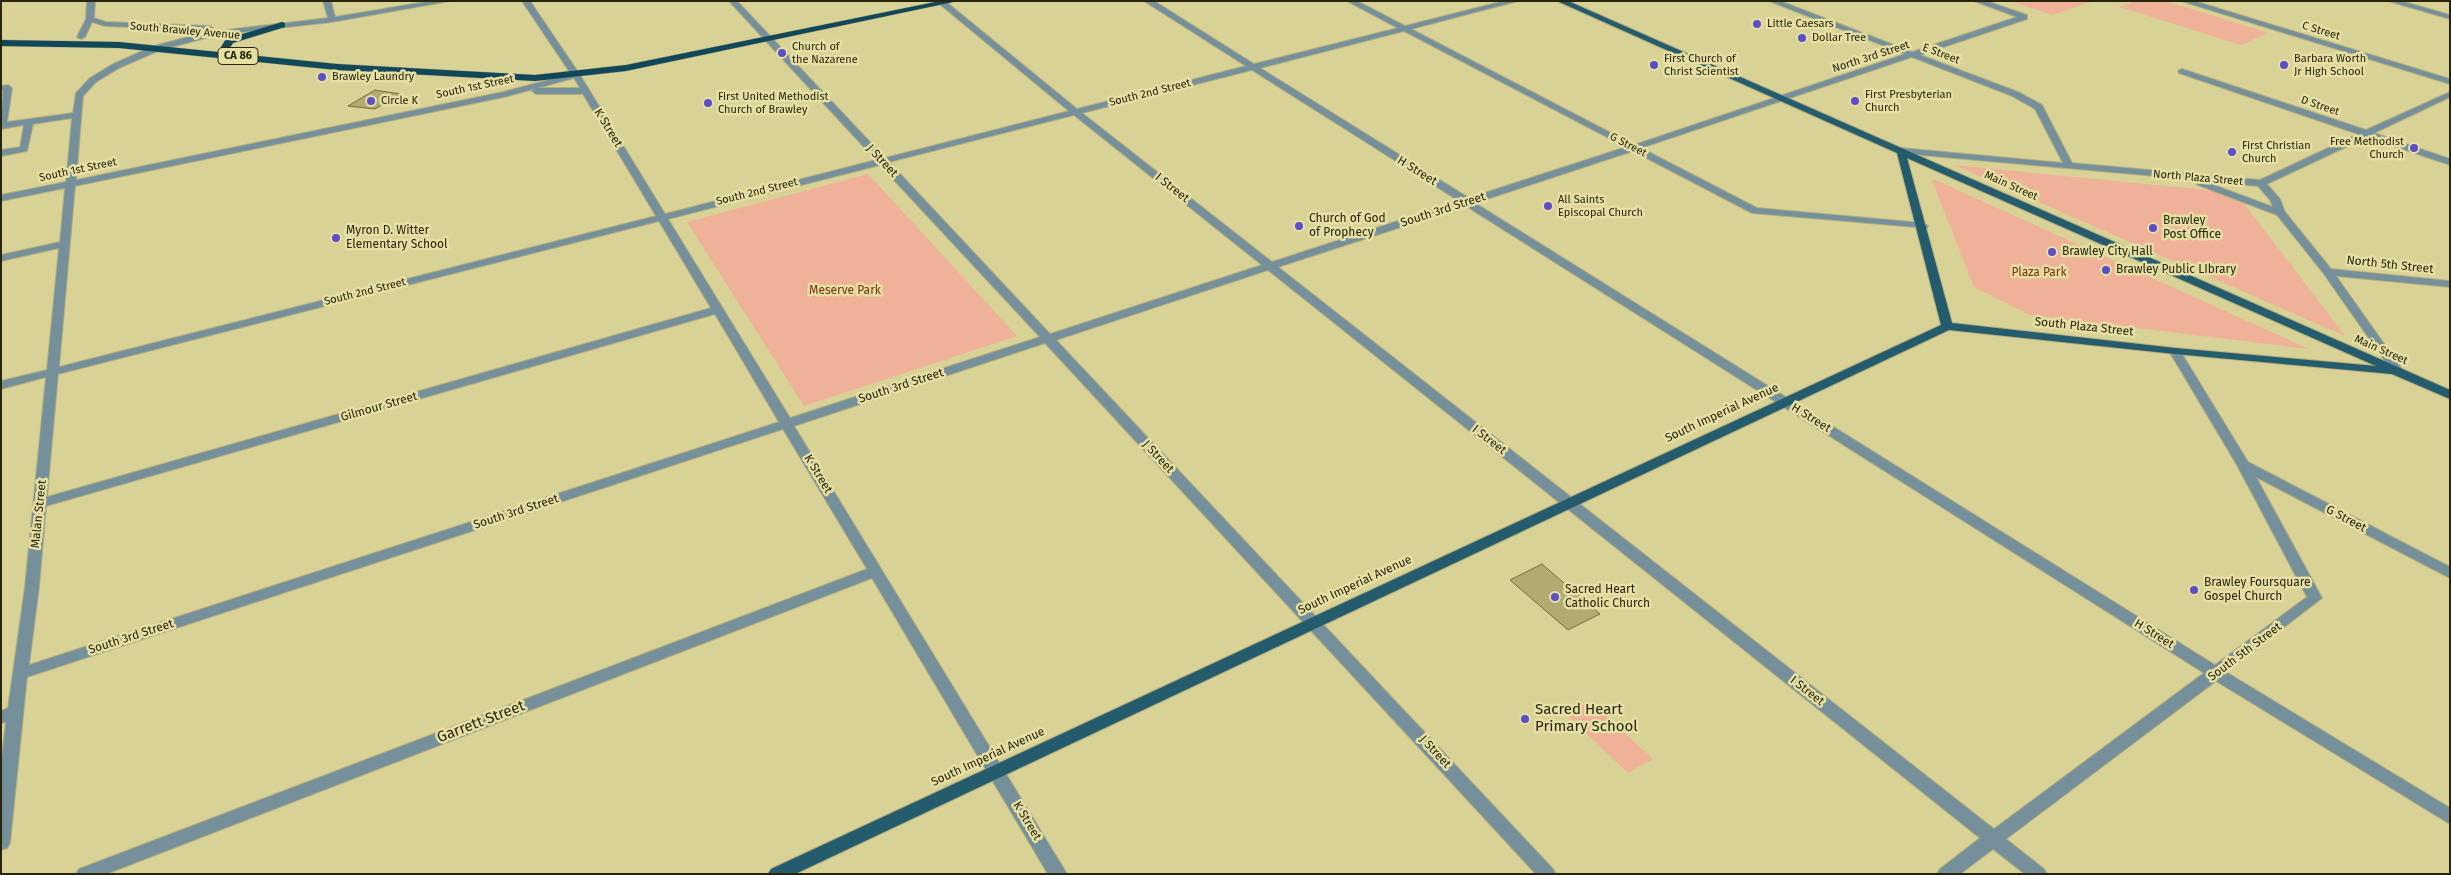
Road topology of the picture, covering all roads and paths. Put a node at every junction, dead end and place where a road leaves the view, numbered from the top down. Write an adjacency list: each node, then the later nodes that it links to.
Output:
1 (92, 1): 17 (street)
2 (327, 1): 18 (street)
3 (446, 1): 18 (street)
4 (526, 1): 32 (street, K Street)
5 (733, 1): 23 (street, J Street)
6 (954, 1): 15 (highway, South 1st Street / CA 86)
7 (1148, 1): 29 (street, H Street)
8 (1351, 1): 20 (street, G Street)
9 (1514, 1): 20 (street, South 2nd Street)
10 (1561, 1): 38 (main road, Main Street)
11 (1773, 1): 28 (street, E Street)
12 (1978, 1): 28 (street, North 3rd Street)
13 (2185, 1): 33 (street, C Street)
14 (2392, 1): 16 (street)
15 (941, 2): 23 (highway, South 1st Street / CA 86); 39 (street, I Street)
16 (2450, 17)
17 (90, 19): 19 (street); 21 (street)
18 (332, 20): 19 (street)
19 (282, 25): 24 (street, Malan Street); 26 (highway)
20 (1404, 29): 29 (street, South 2nd Street); 44 (street, G Street)
21 (81, 37): 22 (highway, South Brawley Avenue / CA 86); 24 (highway, South Brawley Avenue / CA 86)
22 (1, 38)
23 (769, 40): 32 (highway, South 1st Street / CA 86); 47 (street, J Street)
24 (176, 42): 26 (highway, South Brawley Avenue / CA 86); 27 (street, Malan Street)
25 (1, 43): 27 (highway, South Brawley Avenue / CA 86)
26 (226, 46): 30 (highway, South Brawley Avenue / CA 86)
27 (158, 48): 30 (highway, South Brawley Avenue / CA 86); 40 (street, Malan Street)
28 (1913, 55): 38 (street, North 3rd Street); 49 (street, E Street)
29 (1253, 67): 39 (street, South 2nd Street); 54 (street, H Street)
30 (395, 69): 32 (highway, South Brawley Avenue / CA 86)
31 (2182, 71): 43 (street, D Street)
32 (576, 76): 35 (street, K Street); 36 (street, South 1st Street)
33 (2450, 82)
34 (1, 89): 42 (street)
35 (586, 91): 36 (street); 56 (street, K Street)
36 (504, 94): 52 (street, South 1st Street)
37 (2450, 94): 43 (street)
38 (1781, 99): 44 (street, South 3rd Street); 45 (main road, Main Street)
39 (1075, 112): 47 (street, South 2nd Street); 60 (street, I Street)
40 (77, 115): 41 (street); 52 (street, Malan Street)
41 (29, 121): 42 (street); 46 (street)
42 (2, 126)
43 (2365, 133): 48 (street, D Street); 51 (street)
44 (1633, 148): 54 (street, South 3rd Street); 57 (street, G Street)
45 (1901, 151): 49 (street, North Plaza Street); 57 (main road); 68 (main road, Main Street)
46 (1, 153)
47 (881, 161): 56 (street, South 2nd Street); 65 (street, J Street)
48 (2450, 162)
49 (2069, 166): 50 (street, North Plaza Street)
50 (2176, 177): 51 (street, North Plaza Street); 55 (street)
51 (2261, 183): 55 (street, North Plaza Street)
52 (70, 184): 53 (street, South 1st Street); 58 (street, Malan Street)
53 (1, 198)
54 (1467, 202): 60 (street, South 3rd Street); 71 (street, H Street)
55 (2280, 213): 61 (street, North Plaza Street)
56 (662, 216): 63 (street, K Street); 67 (street, South 2nd Street)
57 (1923, 226): 64 (main road)
58 (64, 244): 59 (street); 67 (street, Malan Street)
59 (1, 258)
60 (1270, 266): 65 (street, South 3rd Street); 75 (street, I Street)
61 (2328, 272): 62 (street, North 5th Street); 68 (street, North Plaza Street)
62 (2450, 284)
63 (718, 310): 72 (street, K Street); 74 (street, Gilmour Street)
64 (1947, 326): 66 (main road, South Plaza Street); 71 (main road, South Imperial Avenue)
65 (1046, 338): 72 (street, South 3rd Street); 78 (street, J Street)
66 (2175, 351): 68 (main road, South Plaza Street); 73 (street, South 5th Street)
67 (52, 372): 69 (street, South 2nd Street); 74 (street, Malan Street)
68 (2398, 372): 70 (main road, Main Street)
69 (1, 385)
70 (2450, 395)
71 (1785, 402): 75 (main road, South Imperial Avenue); 80 (street, H Street)
72 (787, 424): 76 (street, K Street); 79 (street, South 3rd Street)
73 (2243, 465): 77 (street, G Street); 80 (street, South 5th Street)
74 (40, 503): 79 (street, Malan Street)
75 (1569, 503): 78 (main road, South Imperial Avenue); 84 (street, I Street)
76 (876, 571): 82 (street, K Street); 86 (street, Garrett Street)
77 (2450, 573)
78 (1313, 623): 82 (main road, South Imperial Avenue); 89 (street, J Street)
79 (22, 673): 81 (street, Malan Street)
80 (2217, 674): 83 (street, H Street); 84 (street, South 5th Street)
81 (8, 714): 85 (street, Malan Street)
82 (997, 771): 87 (main road, South Imperial Avenue); 88 (street, K Street)
83 (2450, 817)
84 (1994, 839): 90 (street, South 5th Street); 91 (street, I Street)
85 (1, 843)
86 (86, 874)
87 (777, 874)
88 (1058, 874)
89 (1548, 874)
90 (1946, 874)
91 (2038, 874)

